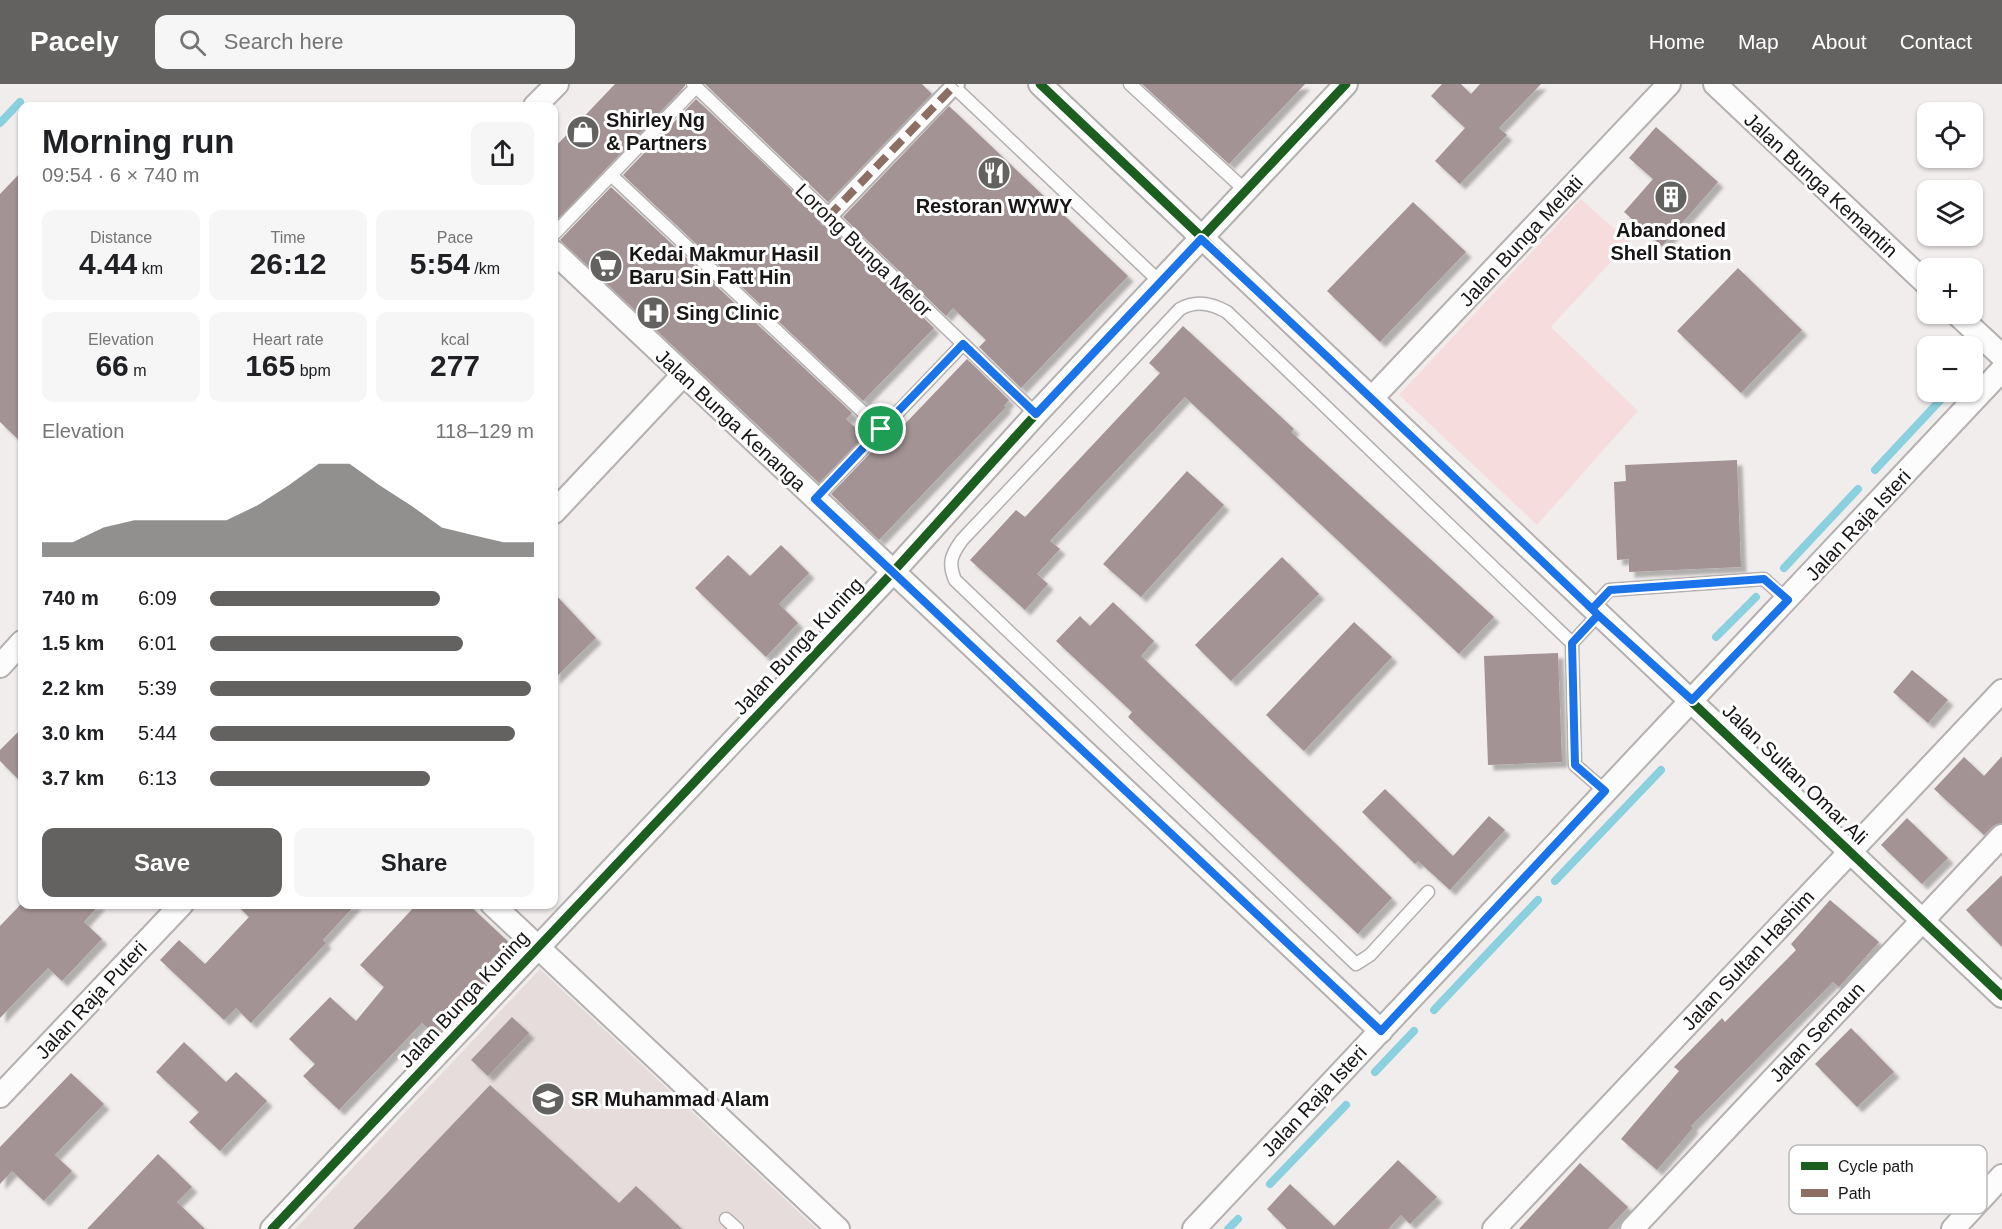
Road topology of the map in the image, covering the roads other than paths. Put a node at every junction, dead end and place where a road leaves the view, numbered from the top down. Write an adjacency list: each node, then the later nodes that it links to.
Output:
1 (557, 84): 9 (street)
2 (1040, 84): 14 (street, Jalan Sultan Omar Ali)
3 (1130, 84): 11 (lane)
4 (1346, 84): 11 (street, Jalan Bunga Kuning)
5 (1669, 84): 23 (street, Jalan Bunga Melati)
6 (1715, 84): 16 (street, Jalan Bunga Kemantin)
7 (954, 85): 12 (street); 17 (lane)
8 (695, 86): 10 (lane); 12 (lane, Lorong Bunga Melor)
9 (539, 102)
10 (611, 175): 13 (lane); 25 (lane)
11 (1246, 191): 14 (street, Jalan Bunga Kuning)
12 (828, 217): 19 (lane, Lorong Bunga Melor)
13 (558, 230)
14 (1201, 239): 17 (street, Jalan Bunga Kuning); 23 (street, Jalan Sultan Omar Ali)
15 (558, 256): 22 (street, Jalan Bunga Kenanga)
16 (1917, 275)
17 (1160, 282): 24 (street, Jalan Bunga Kuning)
18 (1968, 324): 20 (street)
19 (963, 344): 24 (lane, Lorong Bunga Melor); 25 (lane)
20 (2002, 356)
21 (2002, 370): 29 (street, Jalan Raja Isteri)
22 (682, 376): 26 (street, Jalan Bunga Kenanga); 27 (street)
23 (1372, 398): 30 (street, Jalan Sultan Omar Ali)
24 (1036, 414): 28 (street, Jalan Bunga Kuning)
25 (881, 429): 26 (lane)
26 (815, 499): 28 (street, Jalan Bunga Kenanga)
27 (558, 508)
28 (892, 573): 43 (street, Jalan Bunga Kuning); 45 (street, Jalan Bunga Kenanga)
29 (1788, 600): 30 (lane); 35 (street, Jalan Raja Isteri)
30 (1595, 612): 31 (lane); 35 (street, Jalan Sultan Omar Ali)
31 (1572, 643): 36 (lane); 39 (lane)
32 (18, 646): 33 (street)
33 (0, 666)
34 (2002, 691): 38 (street, Jalan Sultan Hashim)
35 (1692, 700): 36 (street, Jalan Raja Isteri); 38 (street, Jalan Sultan Omar Ali)
36 (1605, 791): 45 (street, Jalan Raja Isteri)
37 (2002, 836): 42 (street, Jalan Semaun)
38 (1851, 852): 42 (street, Jalan Sultan Omar Ali); 55 (street, Jalan Sultan Hashim)
39 (1428, 892)
40 (177, 909): 46 (street, Jalan Raja Puteri)
41 (497, 909): 43 (street)
42 (1922, 920): 44 (street, Jalan Sultan Omar Ali); 56 (street, Jalan Semaun)
43 (538, 948): 51 (street); 52 (street, Jalan Bunga Kuning)
44 (2002, 996)
45 (1381, 1031): 54 (street, Jalan Raja Isteri)
46 (0, 1096)
47 (2002, 1176): 48 (street)
48 (1987, 1192)
49 (1967, 1214): 57 (street)
50 (726, 1220): 53 (lane)
51 (834, 1228)
52 (272, 1229)
53 (737, 1229)
54 (1194, 1229)
55 (1494, 1229)
56 (1632, 1229)
57 (1953, 1229)

